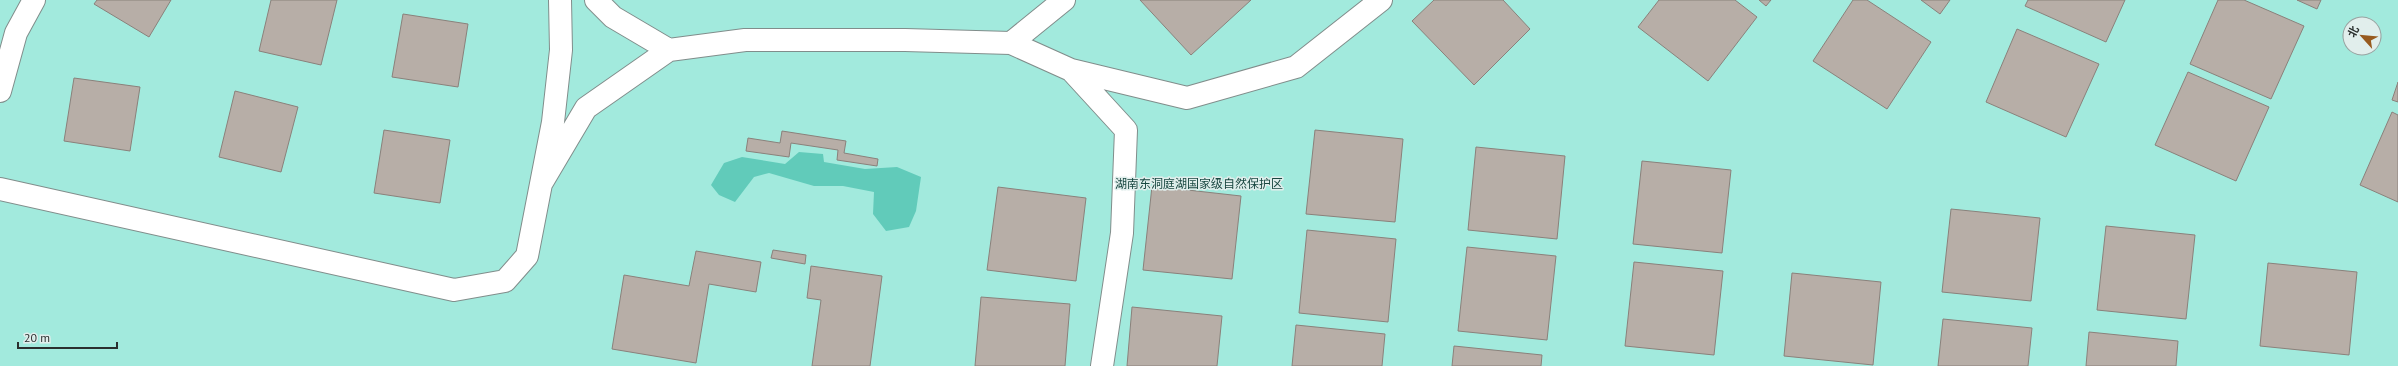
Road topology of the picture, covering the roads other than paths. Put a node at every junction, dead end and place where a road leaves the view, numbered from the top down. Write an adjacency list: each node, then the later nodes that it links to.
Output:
1 (34, 0): 9 (street)
2 (560, 0): 10 (street)
3 (596, 0): 7 (street)
4 (1064, 0): 6 (street)
5 (1381, 0): 8 (street)
6 (1011, 43): 7 (street); 8 (street)
7 (669, 50): 10 (street)
8 (1071, 70): 12 (street)
9 (0, 91)
10 (541, 184): 11 (street)
11 (0, 189)
12 (1102, 366)

